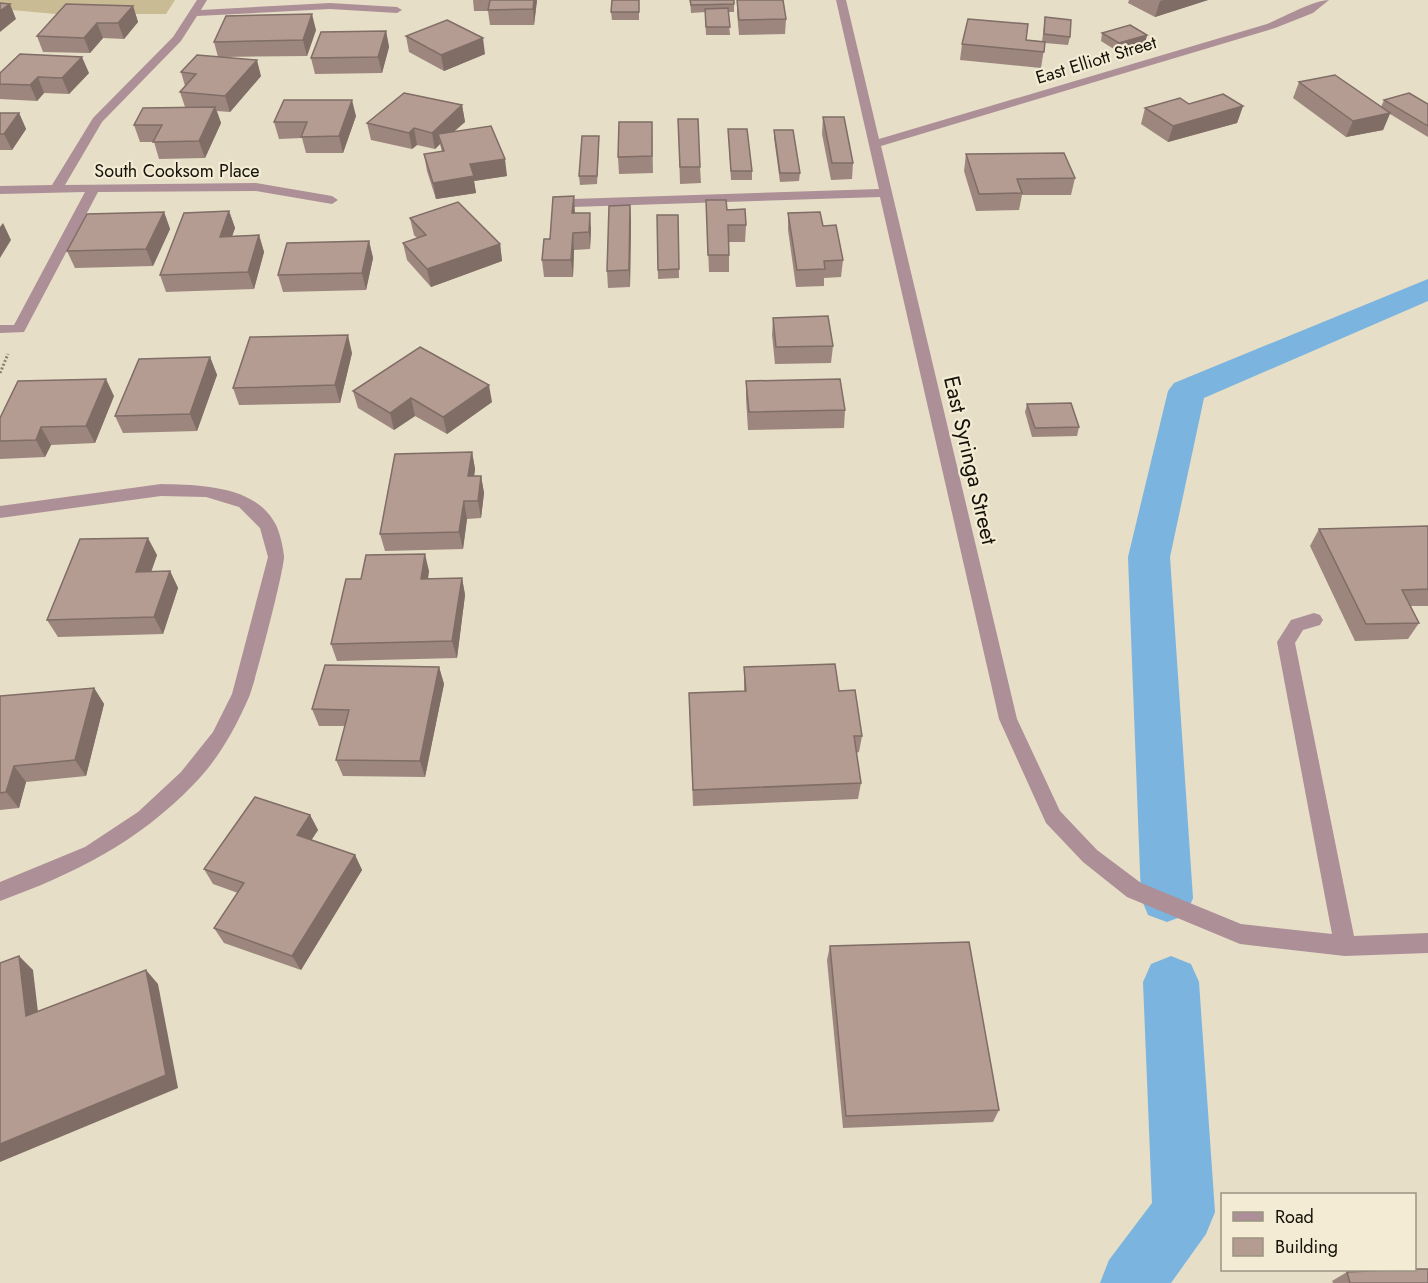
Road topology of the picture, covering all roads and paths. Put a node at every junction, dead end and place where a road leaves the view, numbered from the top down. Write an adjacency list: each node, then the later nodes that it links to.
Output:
1 (202, 0): 5 (street)
2 (841, 0): 6 (street, East Syringa Street)
3 (1324, 0): 6 (street, East Elliott Street)
4 (397, 10): 5 (street)
5 (195, 13): 7 (street)
6 (874, 144): 10 (street, East Syringa Street)
7 (56, 189): 8 (street, South Cooksom Place); 9 (street, South Cooksom Place)
8 (93, 189): 11 (street, South Cooksom Place); 13 (street)
9 (0, 190)
10 (886, 193): 12 (street); 18 (street, East Syringa Street)
11 (332, 200)
12 (572, 203)
13 (0, 329)
14 (0, 512): 16 (street)
15 (1314, 620): 18 (street)
16 (0, 892)
17 (1428, 943): 18 (street, East Syringa Street)
18 (1346, 946)

